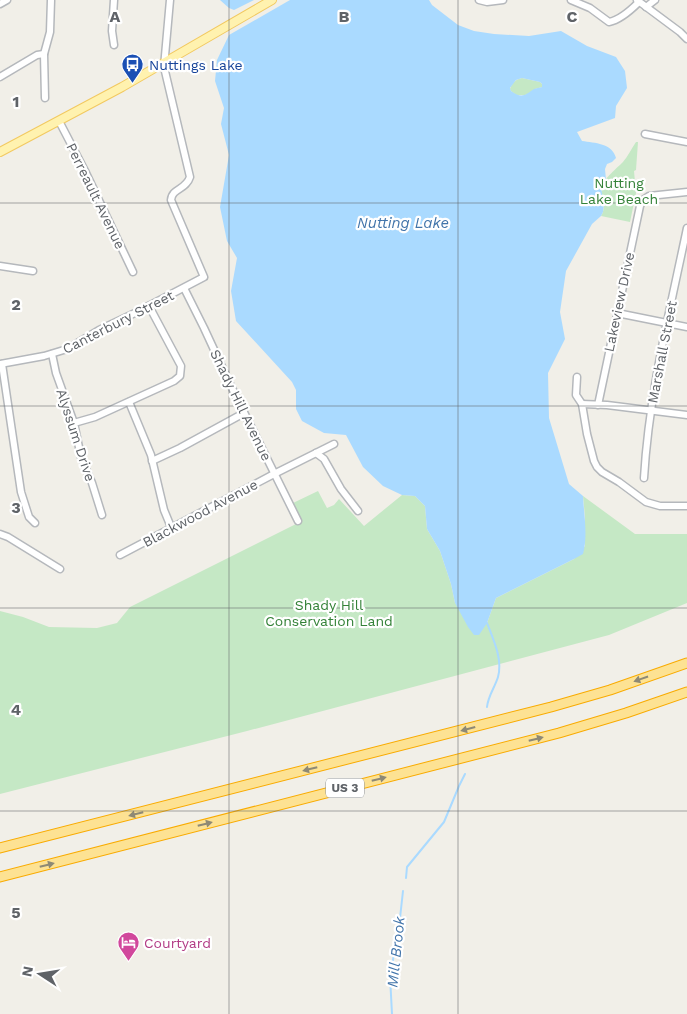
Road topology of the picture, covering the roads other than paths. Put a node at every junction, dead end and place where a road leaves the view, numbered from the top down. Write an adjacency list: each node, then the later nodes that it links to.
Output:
1 (7, 0): 11 (street)
2 (50, 0): 15 (street)
3 (114, 0): 14 (street)
4 (170, 0): 16 (street)
5 (272, 0): 16 (main road)
6 (479, 0): 7 (street)
7 (503, 0)
8 (571, 0): 10 (street)
9 (655, 0): 12 (street)
10 (638, 1): 12 (street)
11 (0, 4)
12 (646, 7): 13 (street)
13 (687, 39)
14 (114, 45)
15 (44, 54): 17 (street); 18 (street)
16 (164, 63): 19 (main road); 28 (street, Canterbury Street)
17 (0, 77)
18 (45, 98)
19 (58, 121): 22 (main road); 27 (street, Perreault Avenue)
20 (645, 134): 21 (street)
21 (687, 142)
22 (1, 150)
23 (687, 192): 30 (street, Lakeview Drive)
24 (687, 228): 31 (street, Marshall Street)
25 (0, 266): 26 (street)
26 (33, 271)
27 (133, 272)
28 (184, 288): 29 (street, Canterbury Street); 40 (street, Shady Hill Avenue)
29 (149, 306): 33 (street, Canterbury Street); 36 (street)
30 (617, 313): 31 (street); 38 (street, Lakeview Drive)
31 (667, 323): 32 (street); 39 (street, Marshall Street)
32 (687, 327)
33 (52, 354): 34 (street, Canterbury Street); 42 (street, Alyssum Drive)
34 (1, 364): 52 (street)
35 (577, 377): 37 (street)
36 (130, 402): 42 (street); 45 (street)
37 (582, 404): 38 (street); 48 (street)
38 (598, 405): 39 (street)
39 (651, 411): 41 (street); 47 (street, Marshall Street)
40 (244, 413): 45 (street); 46 (street, Shady Hill Avenue)
41 (687, 415)
42 (74, 423): 50 (street, Alyssum Drive)
43 (334, 444): 44 (street, Blackwood Avenue)
44 (316, 453): 46 (street, Blackwood Avenue); 49 (street)
45 (152, 461): 53 (street)
46 (274, 474): 51 (street, Shady Hill Avenue); 53 (street, Blackwood Avenue)
47 (644, 478)
48 (687, 506)
49 (358, 511)
50 (102, 515)
51 (298, 520)
52 (35, 522)
53 (171, 527): 55 (street, Blackwood Avenue)
54 (0, 534): 56 (street)
55 (120, 555)
56 (60, 569)
57 (687, 663): 59 (highway, US 3, one-way to 59)
58 (687, 692): 60 (highway, US 3, one-way to 58)
59 (0, 848)
60 (0, 877)

